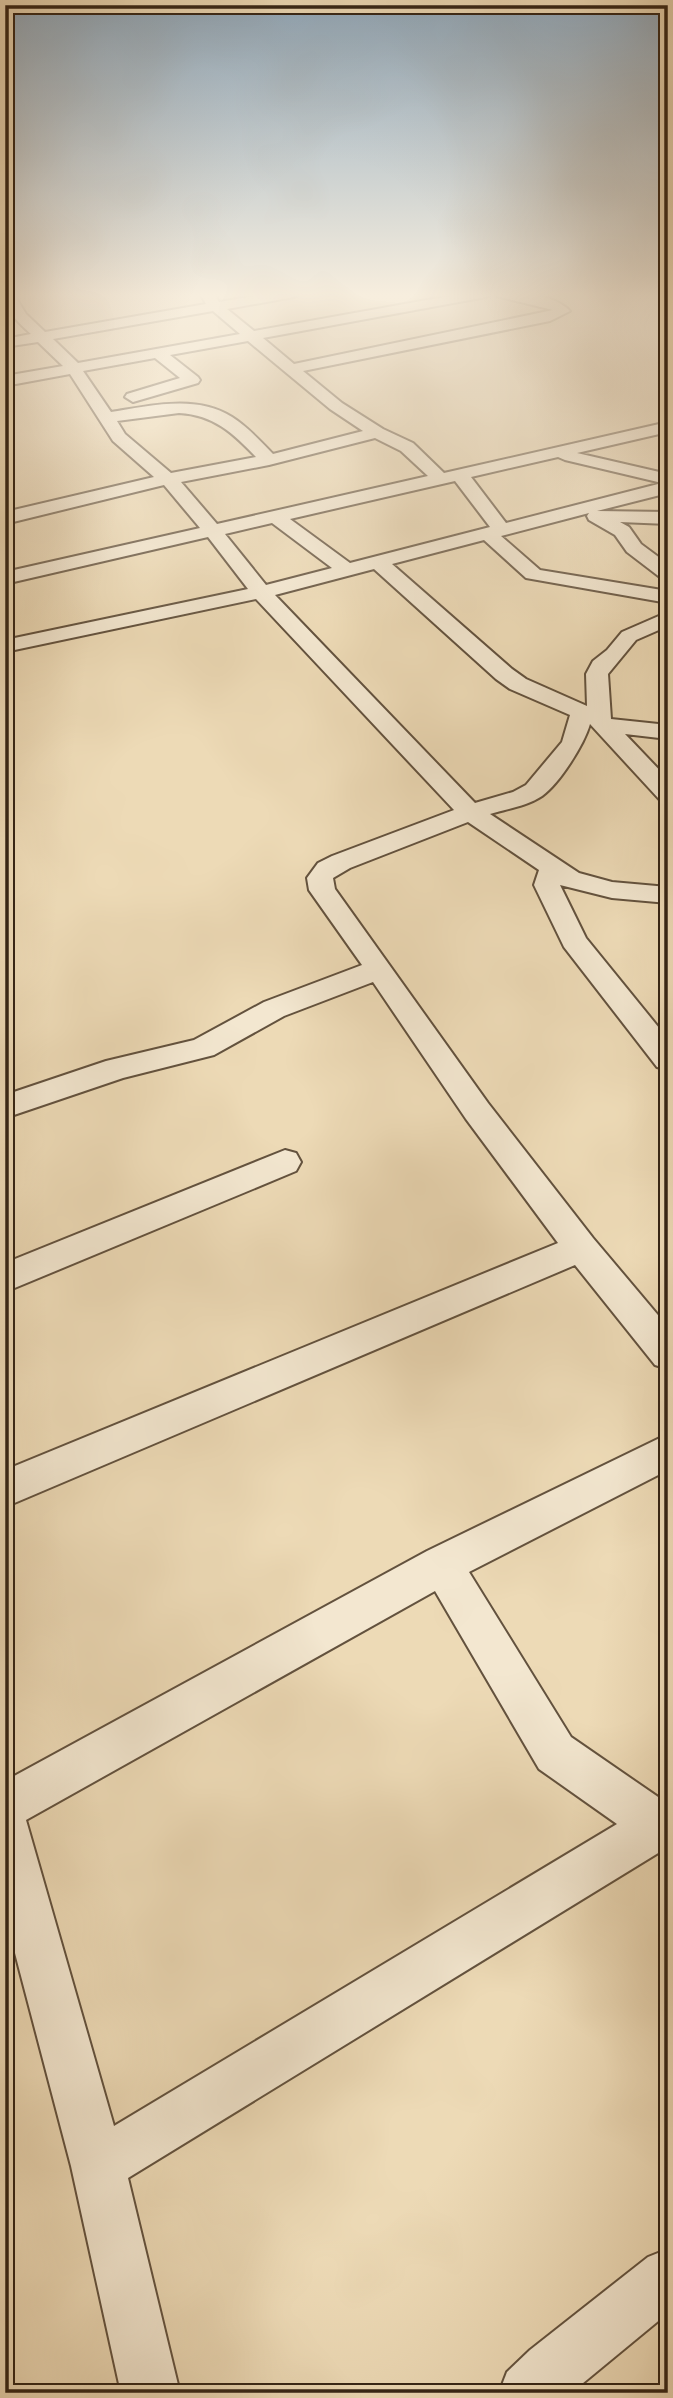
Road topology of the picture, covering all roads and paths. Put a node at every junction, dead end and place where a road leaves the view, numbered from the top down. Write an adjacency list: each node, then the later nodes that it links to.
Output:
1 (100, 405): 4 (street)
2 (121, 405): 4 (street)
3 (334, 405): 6 (street)
4 (104, 411): 8 (street); 10 (street)
5 (668, 427): 7 (street)
6 (377, 433): 8 (street); 9 (street)
7 (556, 452): 9 (street); 11 (street)
8 (269, 460): 10 (street)
9 (449, 476): 15 (street); 18 (street)
10 (168, 479): 17 (street); 19 (street)
11 (668, 479)
12 (668, 487): 13 (street)
13 (560, 516): 14 (street); 18 (street)
14 (596, 516): 16 (street); 22 (street)
15 (276, 517): 19 (street); 21 (street)
16 (668, 517)
17 (5, 518)
18 (493, 531): 20 (street); 25 (street)
19 (215, 532): 23 (street); 24 (street)
20 (377, 561): 21 (street); 28 (street)
21 (346, 569): 24 (street)
22 (668, 574)
23 (5, 578)
24 (261, 592): 27 (street); 31 (street)
25 (668, 597)
26 (668, 618): 28 (street)
27 (5, 646)
28 (595, 719): 29 (street); 30 (street); 31 (street)
29 (668, 732)
30 (668, 794)
31 (470, 812): 32 (street); 36 (street)
32 (553, 869): 34 (street); 37 (street)
33 (668, 869): 34 (street)
34 (612, 890): 35 (street)
35 (668, 895)
36 (377, 970): 38 (street); 40 (street)
37 (668, 1060)
38 (5, 1107)
39 (285, 1162): 41 (street)
40 (581, 1248): 42 (street); 44 (street)
41 (5, 1278)
42 (668, 1354)
43 (668, 1451): 45 (street)
44 (5, 1489)
45 (442, 1565): 46 (street); 47 (street)
46 (5, 1805)
47 (663, 1822): 49 (street)
48 (5, 1825): 49 (street)
49 (98, 2166): 51 (street)
50 (668, 2277): 52 (street)
51 (150, 2393)
52 (528, 2393)

